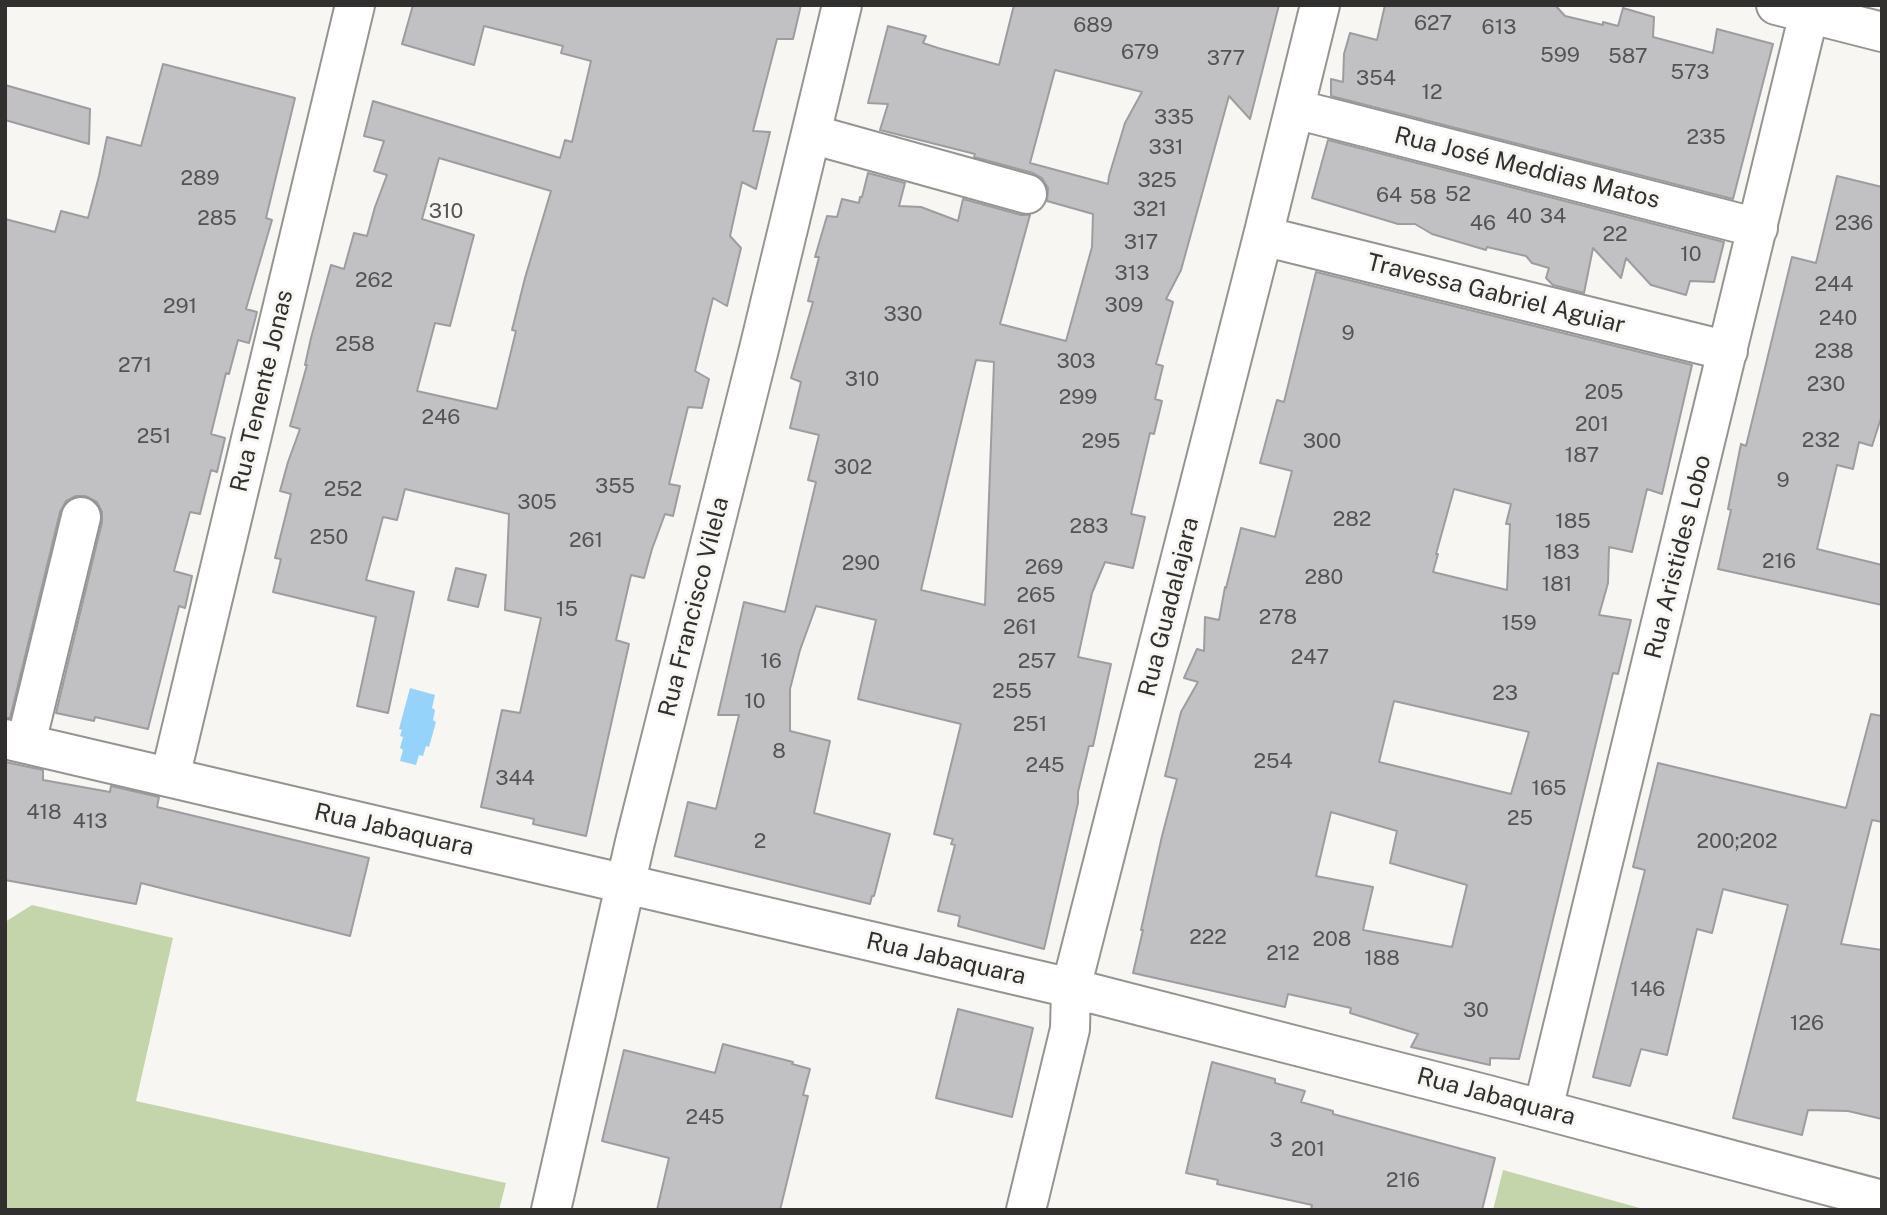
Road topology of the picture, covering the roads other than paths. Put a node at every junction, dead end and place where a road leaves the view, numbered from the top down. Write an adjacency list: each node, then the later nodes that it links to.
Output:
1 (355, 5): 14 (street, Rua Tenente Jonas)
2 (842, 5): 7 (street, Rua Francisco Vilela)
3 (1320, 5): 6 (street, Rua Guadalajara)
4 (1799, 8): 5 (street); 9 (street, Rua Aristides Lobo)
5 (1882, 32)
6 (1296, 109): 9 (street, Rua José Meddias Matos); 10 (street, Rua Guadalajara)
7 (811, 134): 8 (street); 15 (street, Rua Francisco Vilela)
8 (1027, 194)
9 (1759, 228): 11 (street, Rua Aristides Lobo)
10 (1264, 236): 11 (street, Travessa Gabriel Aguiar); 16 (street, Rua Guadalajara)
11 (1728, 351): 17 (street, Rua Aristides Lobo)
12 (81, 517): 13 (street)
13 (15, 741): 14 (street, Rua Jabaquara)
14 (170, 777): 15 (street, Rua Jabaquara)
15 (625, 884): 16 (street, Rua Jabaquara); 19 (street, Rua Francisco Vilela)
16 (1071, 988): 17 (street, Rua Jabaquara); 20 (street, Rua Guadalajara)
17 (1543, 1109): 18 (street, Rua Jabaquara)
18 (1882, 1200)
19 (551, 1210)
20 (1026, 1210)

